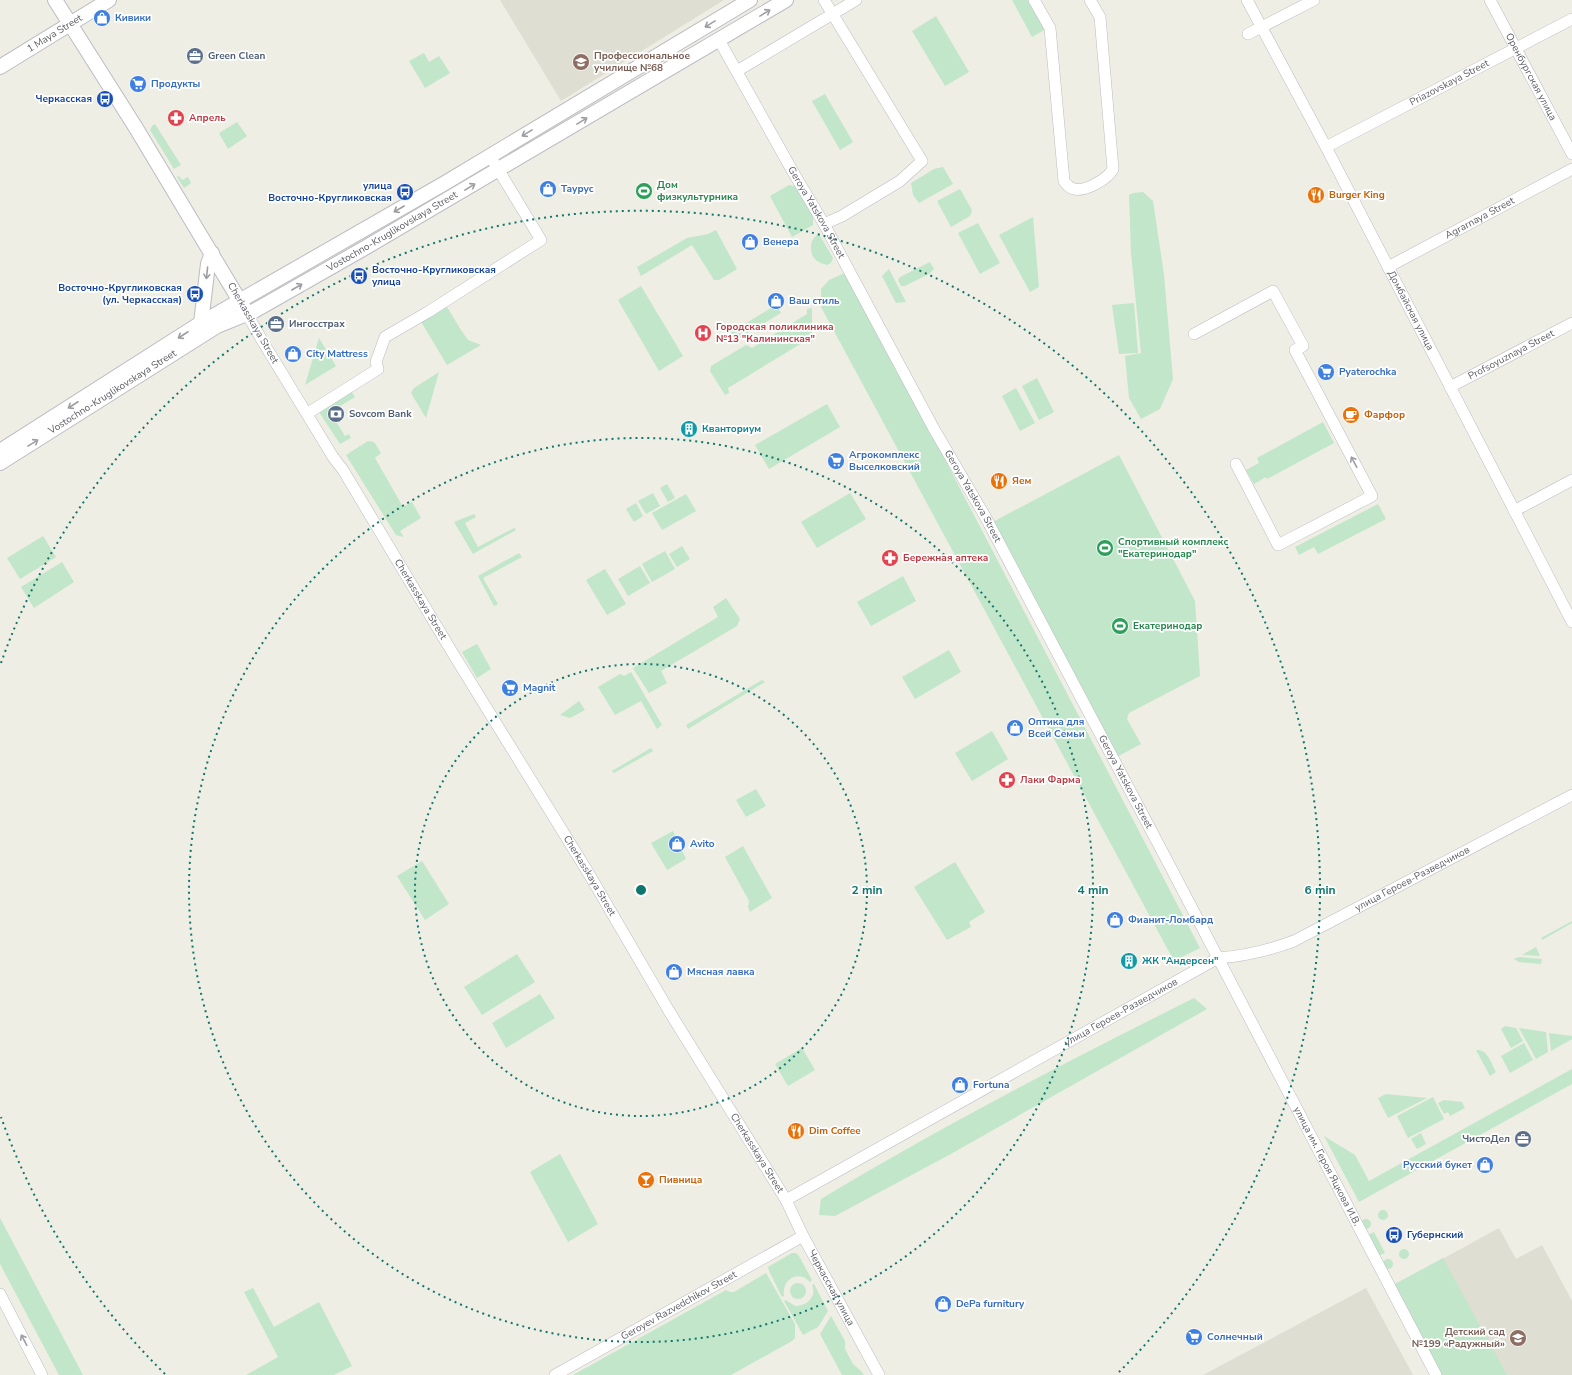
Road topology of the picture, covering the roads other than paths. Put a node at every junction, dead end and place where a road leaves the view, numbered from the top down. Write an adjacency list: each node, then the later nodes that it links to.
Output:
1 (55, 0): 14 (street, Cherkasskaya Street)
2 (109, 0): 14 (street, 1 Maya Street)
3 (750, 0): 23 (street, Vostochno-Kruglikovskaya Street, one-way to 23)
4 (786, 0): 17 (street, Vostochno-Kruglikovskaya Street, one-way to 4)
5 (824, 0): 12 (street)
6 (856, 0): 12 (street)
7 (1034, 0): 8 (street)
8 (1090, 0)
9 (1247, 0): 15 (street, Домбайская улица)
10 (1314, 0): 15 (street)
11 (1490, 0): 18 (street, Оренбургская улица)
12 (832, 14): 20 (street); 26 (street)
13 (1572, 19): 18 (street, Priazovskaya Street)
14 (70, 23): 19 (street, 1 Maya Street); 27 (street, Cherkasskaya Street)
15 (1262, 27): 16 (street); 21 (street, Домбайская улица)
16 (1248, 34)
17 (719, 40): 20 (street, Geroya Yatskova Street); 25 (street, Vostochno-Kruglikovskaya Street, one-way to 17)
18 (1516, 48): 21 (street, Priazovskaya Street); 22 (street, Оренбургская улица)
19 (0, 67)
20 (737, 71): 26 (street, Geroya Yatskova Street)
21 (1326, 147): 28 (street, Домбайская улица)
22 (1572, 154)
23 (490, 156): 25 (street); 29 (street, Vostochno-Kruglikovskaya Street, one-way to 29)
24 (1572, 169): 28 (street, Agrarnaya Street)
25 (498, 170): 30 (street, Vostochno-Kruglikovskaya Street, one-way to 25); 35 (street)
26 (824, 224): 43 (street, Geroya Yatskova Street)
27 (212, 253): 29 (street, Cherkasskaya Street); 31 (street, one-way to 31)
28 (1388, 267): 34 (street, Домбайская улица)
29 (240, 300): 30 (street, Cherkasskaya Street); 31 (street, Vostochno-Kruglikovskaya Street)
30 (247, 314): 35 (street, Cherkasskaya Street); 37 (street, Vostochno-Kruglikovskaya Street, one-way to 30)
31 (201, 322): 36 (street, Vostochno-Kruglikovskaya Street, one-way to 36)
32 (1572, 323): 34 (street, Profsoyuznaya Street)
33 (1194, 334): 38 (street, one-way to 33)
34 (1450, 387): 40 (street, Домбайская улица)
35 (308, 413): 44 (street, Cherkasskaya Street)
36 (0, 451)
37 (0, 463)
38 (1236, 464)
39 (1572, 480): 40 (street)
40 (1514, 511): 41 (street, Домбайская улица)
41 (1572, 622)
42 (1572, 795): 43 (street, улица Героев-Разведчиков)
43 (1218, 958): 44 (street, улица Героев-Разведчиков); 50 (street, улица им. Героя Яцкова И.В.)
44 (786, 1200): 45 (street, Черкасская улица)
45 (804, 1236): 48 (street, Geroyev Razvedchikov Street); 49 (street, Черкасская улица)
46 (0, 1294): 47 (street, one-way to 46)
47 (42, 1375)
48 (555, 1375)
49 (879, 1375)
50 (1436, 1375)

